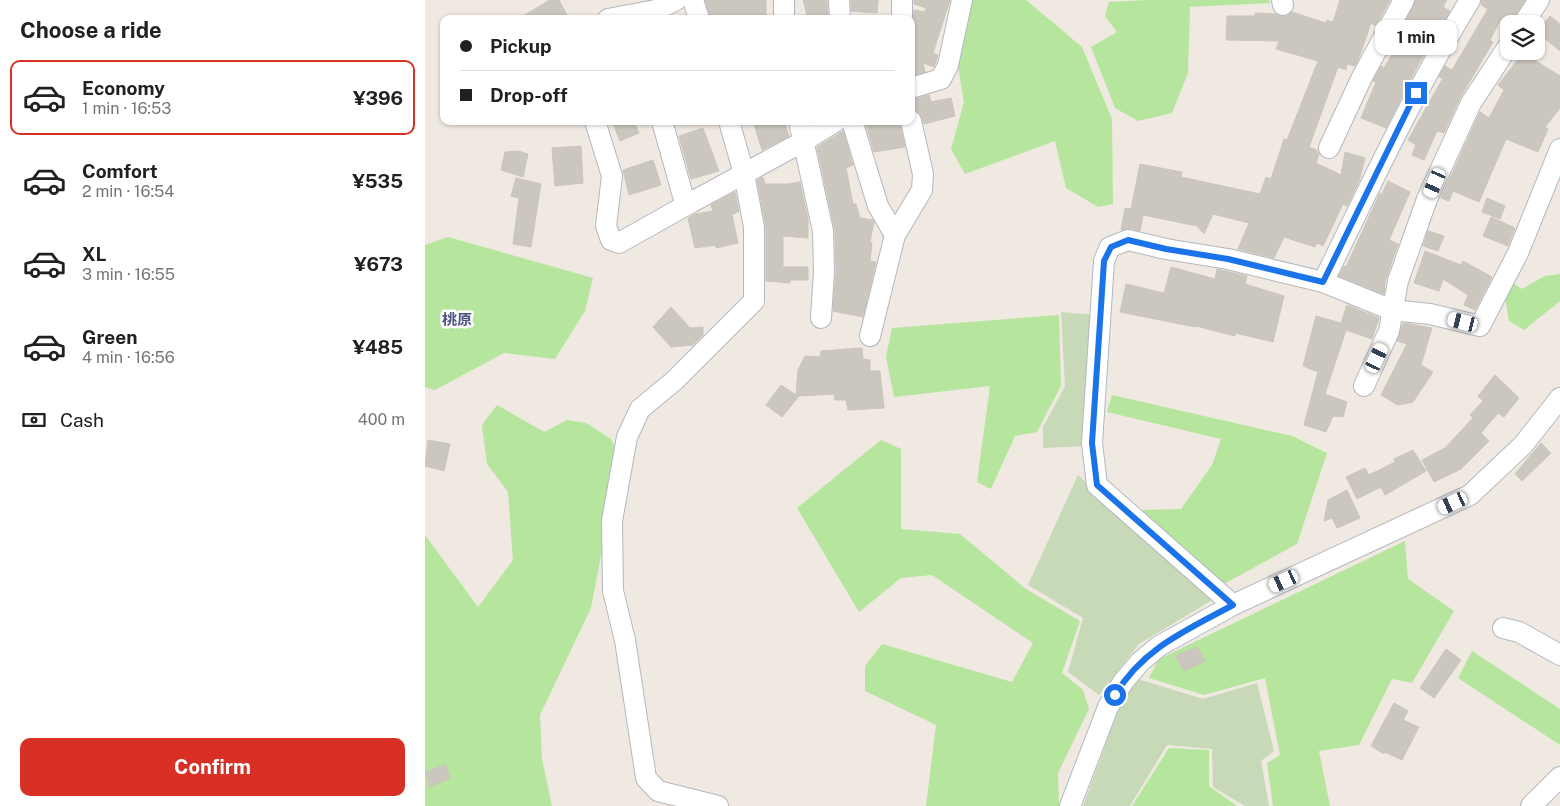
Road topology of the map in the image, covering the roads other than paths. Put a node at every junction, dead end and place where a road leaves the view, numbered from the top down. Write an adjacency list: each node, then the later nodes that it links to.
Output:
1 (676, 0): 10 (street)
2 (693, 0): 11 (street)
3 (784, 0): 12 (street)
4 (839, 0): 13 (street)
5 (903, 0): 14 (street)
6 (962, 0): 17 (street)
7 (1404, 0): 26 (street)
8 (1470, 0): 31 (street)
9 (1539, 0): 15 (street)
10 (635, 15)
11 (698, 15)
12 (785, 15)
13 (839, 15)
14 (902, 15)
15 (1529, 15)
16 (1500, 59): 32 (street)
17 (915, 87)
18 (596, 125): 29 (street)
19 (663, 125): 29 (street)
20 (730, 125): 28 (street)
21 (800, 125): 25 (street)
22 (829, 125): 25 (street)
23 (853, 125): 30 (street)
24 (912, 125): 30 (street)
25 (805, 141): 28 (street); 33 (street)
26 (1329, 148)
27 (1560, 149): 32 (street)
28 (744, 174): 29 (street); 41 (street)
29 (692, 202)
30 (895, 235): 34 (street)
31 (1323, 282): 32 (street); 37 (street)
32 (1392, 310): 35 (street)
33 (821, 318)
34 (870, 336)
35 (1364, 386)
36 (1560, 398): 37 (street)
37 (1233, 605): 42 (street)
38 (1503, 628): 39 (street)
39 (1560, 655)
40 (1560, 777): 43 (street)
41 (718, 806)
42 (1070, 806)
43 (1531, 806)

